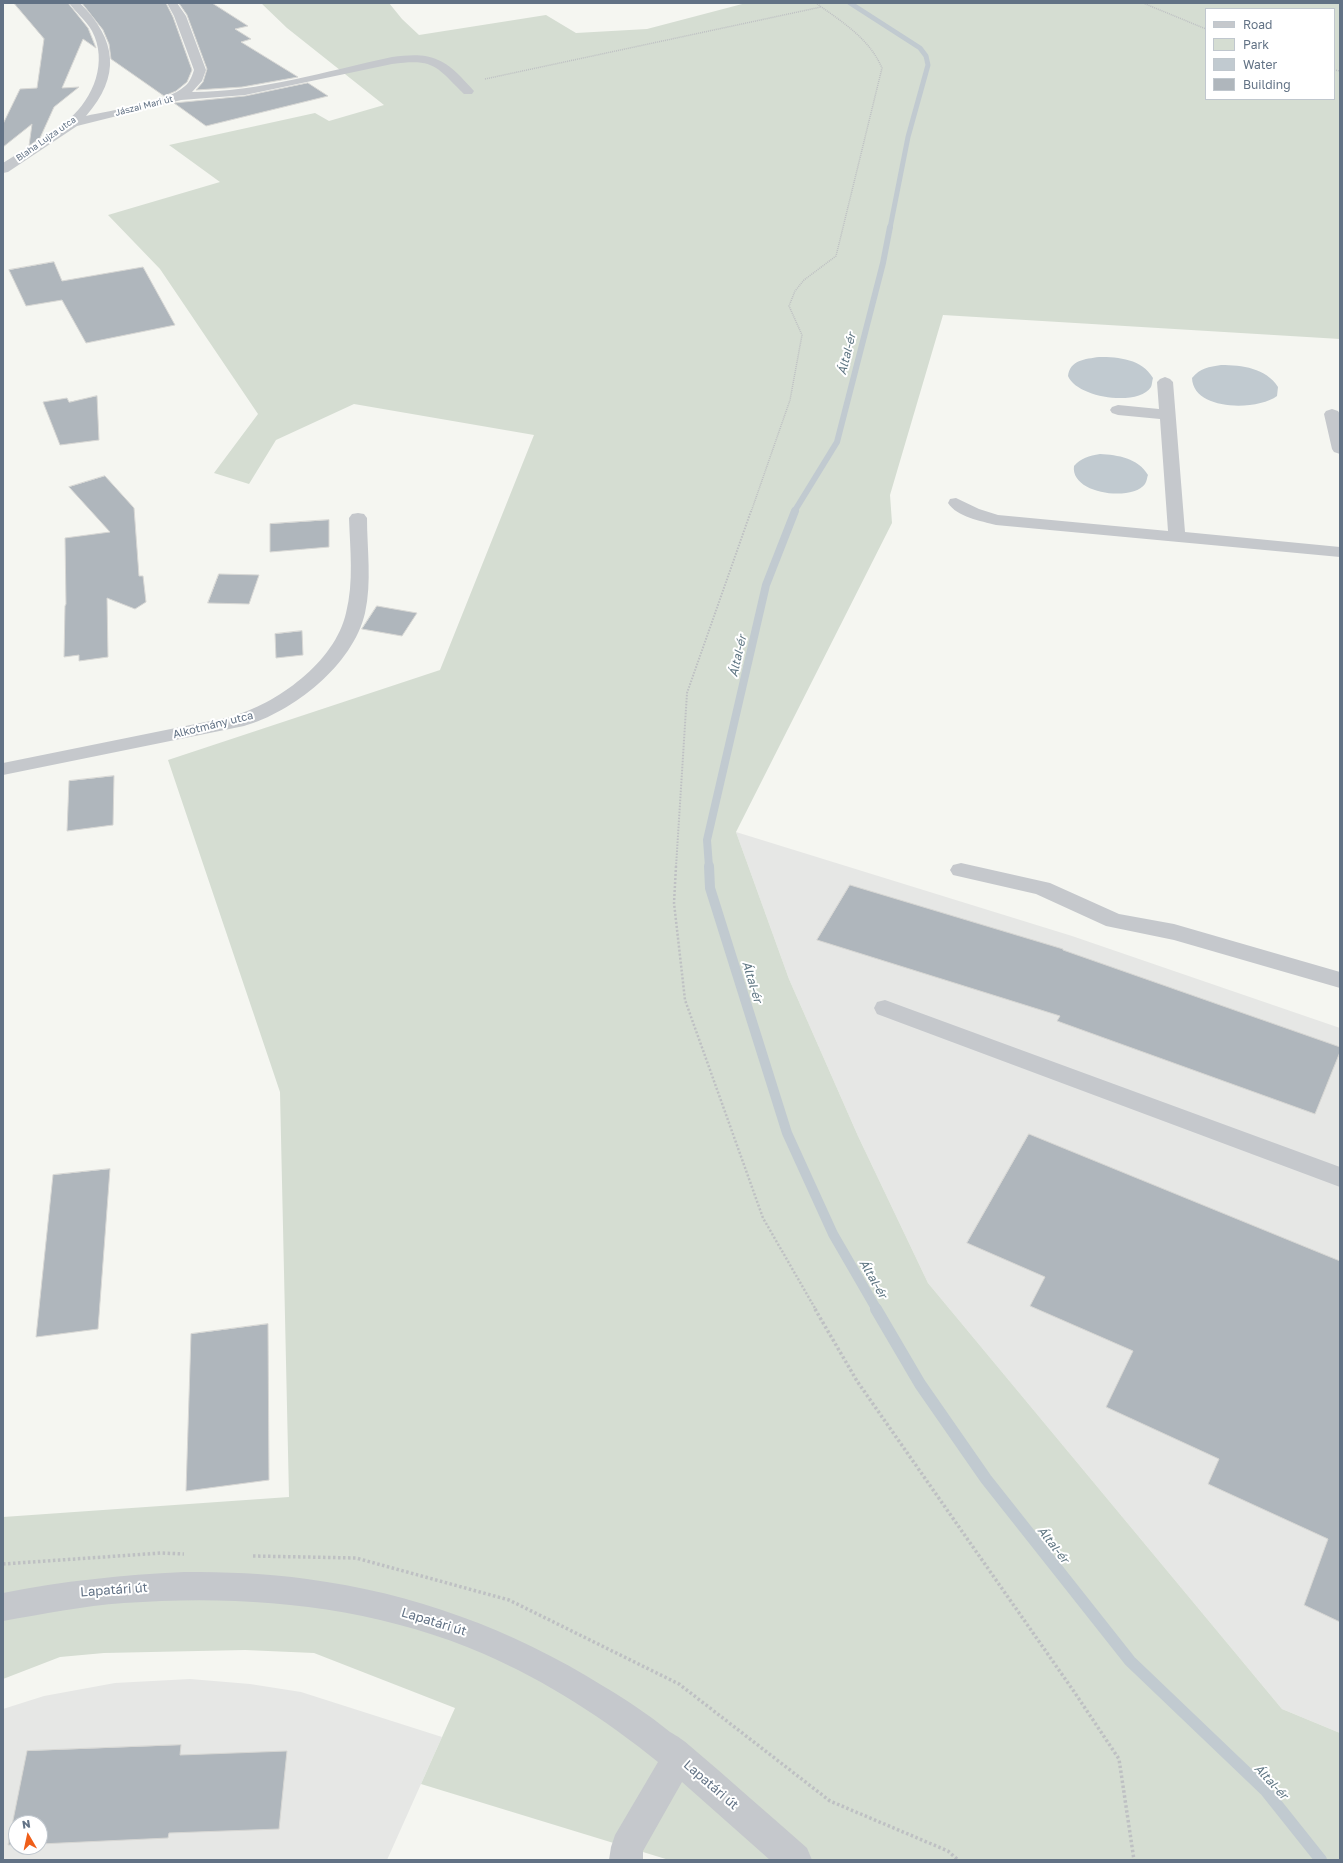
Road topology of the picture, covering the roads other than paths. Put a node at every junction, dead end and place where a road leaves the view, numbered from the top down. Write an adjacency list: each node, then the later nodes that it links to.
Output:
1 (74, 3): 5 (street, Blaha Lujza utca)
2 (172, 3): 4 (street, Jászai Mari út)
3 (464, 88): 4 (street)
4 (179, 96): 5 (street, Jászai Mari út)
5 (74, 122): 6 (street, Blaha Lujza utca)
6 (3, 168)
7 (1166, 382): 10 (street)
8 (1118, 410): 10 (street)
9 (1332, 414): 11 (street)
10 (1168, 415): 14 (street)
11 (1340, 449)
12 (956, 503): 14 (street)
13 (358, 518): 16 (street, Alkotmány utca)
14 (1177, 537): 15 (street)
15 (1340, 552)
16 (3, 769)
17 (961, 870): 18 (street)
18 (1340, 980)
19 (885, 1008): 20 (street)
20 (1340, 1177)
21 (3, 1607): 22 (street, Lapatári út)
22 (679, 1757): 23 (street); 24 (street, Lapatári út)
23 (626, 1860)
24 (795, 1860)

